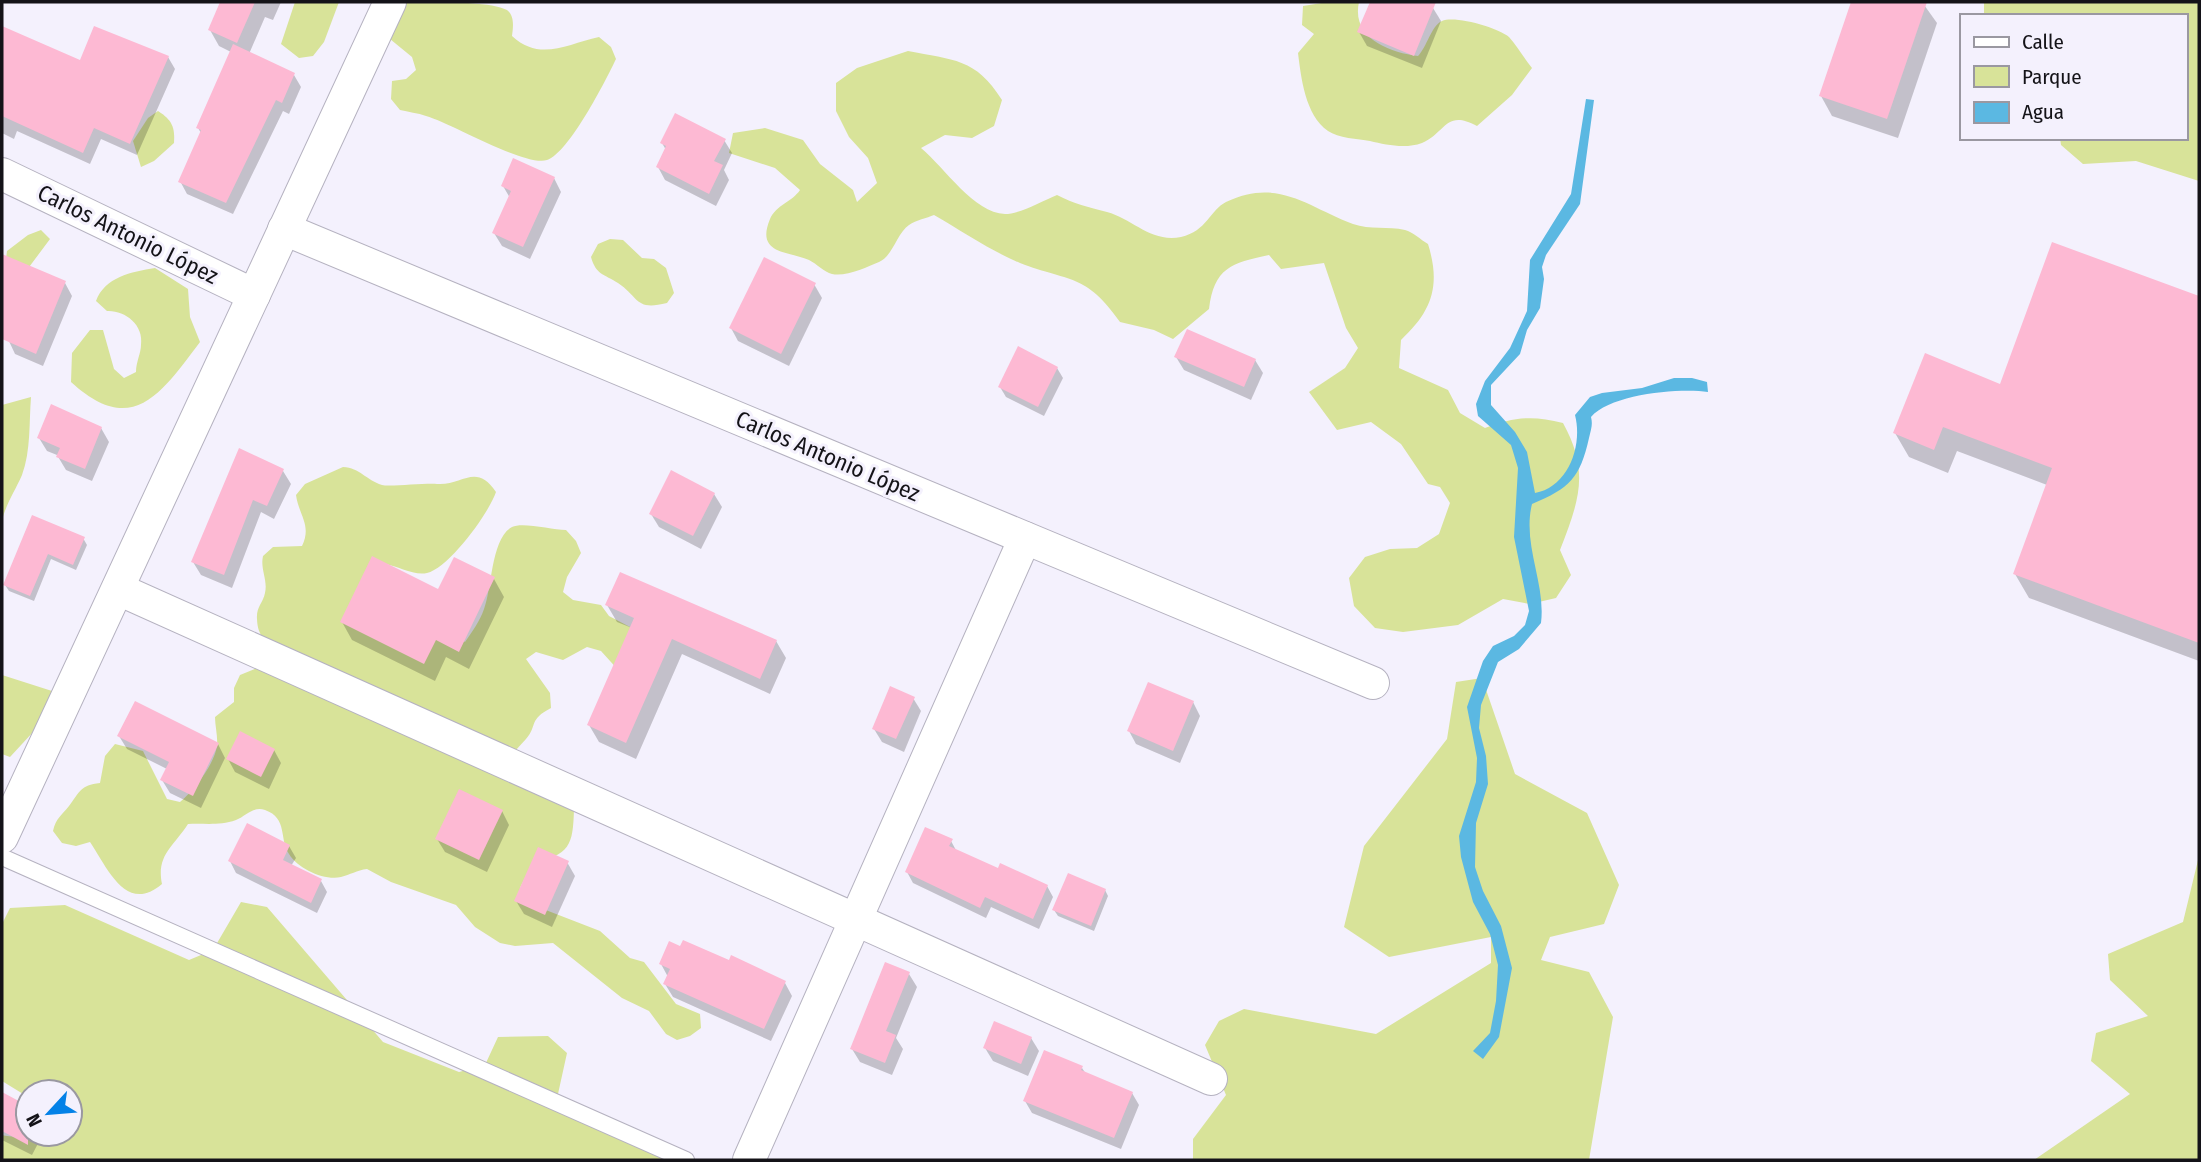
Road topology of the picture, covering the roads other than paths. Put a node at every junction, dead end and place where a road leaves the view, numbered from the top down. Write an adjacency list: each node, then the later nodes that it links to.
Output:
1 (390, 2): 3 (street)
2 (2, 174): 4 (street, Carlos Antonio López)
3 (284, 229): 4 (street); 5 (street, Carlos Antonio López)
4 (254, 295): 6 (street)
5 (1025, 538): 7 (street, Carlos Antonio López); 10 (street)
6 (118, 589): 8 (street); 10 (street)
7 (1373, 683)
8 (2, 837)
9 (2, 858): 12 (lane)
10 (855, 920): 11 (street); 13 (street)
11 (1211, 1079)
12 (687, 1160)
13 (749, 1160)

